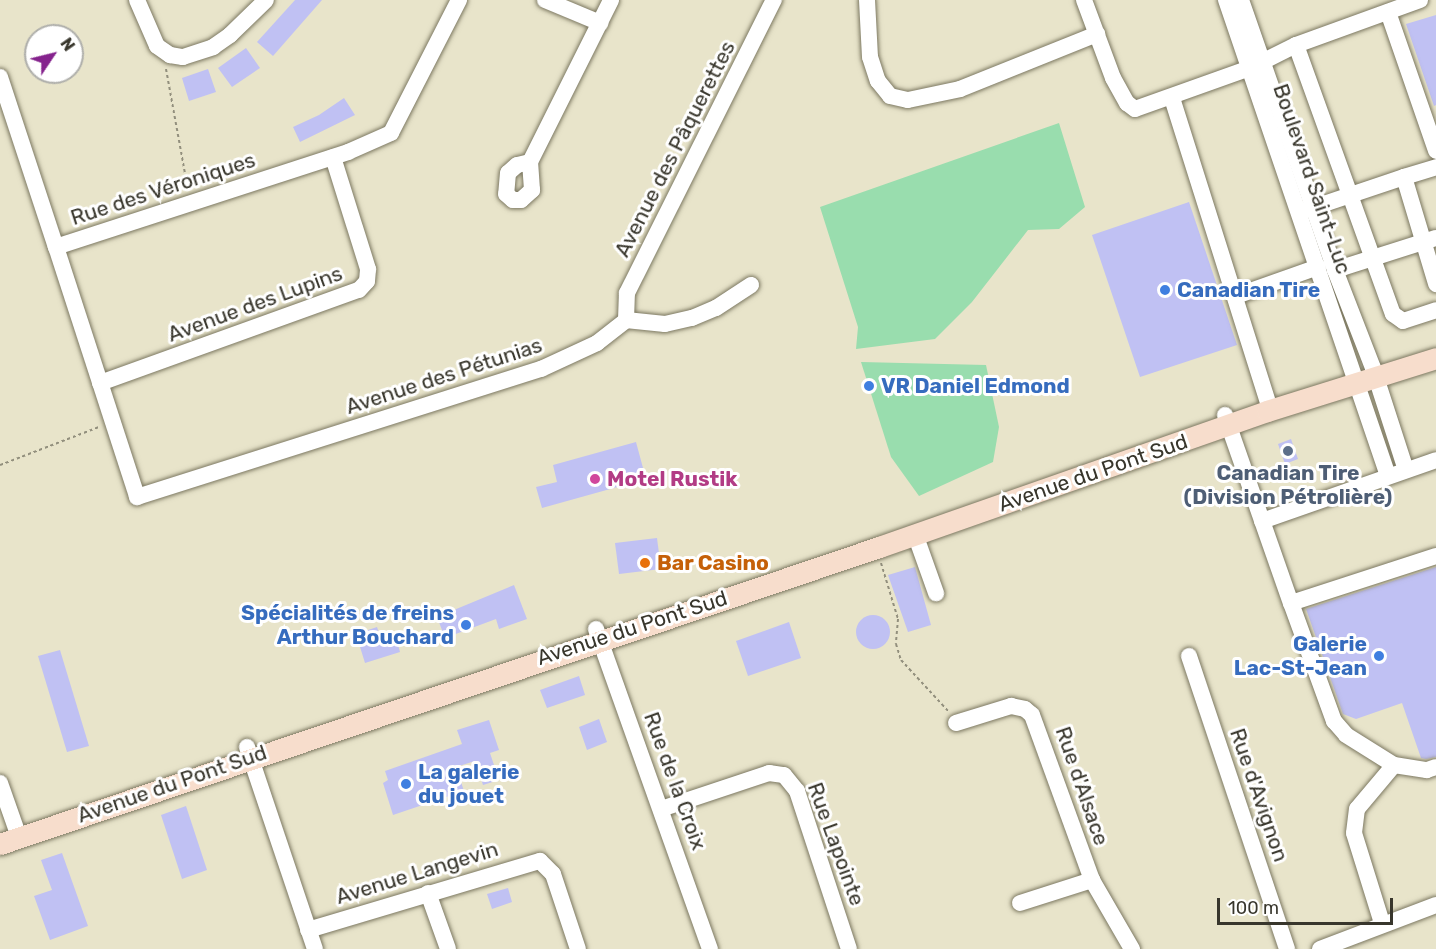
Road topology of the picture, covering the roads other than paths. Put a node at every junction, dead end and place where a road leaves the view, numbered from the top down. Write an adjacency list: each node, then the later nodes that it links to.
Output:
1 (137, 0): 2 (street)
2 (266, 0)
3 (459, 0): 20 (street, Rue des Véroniques)
4 (545, 0): 13 (street)
5 (611, 0): 13 (street)
6 (774, 0): 35 (street, Avenue des Pâquerettes)
7 (867, 0): 14 (street)
8 (1084, 0): 14 (street)
9 (1226, 0): 16 (street, Boulevard Saint-Luc)
10 (1241, 0): 16 (street, Boulevard Saint-Luc)
11 (1420, 0): 12 (street)
12 (1388, 12): 15 (street); 19 (street)
13 (600, 23): 21 (street)
14 (1097, 34): 18 (street)
15 (1296, 45): 16 (street); 24 (street)
16 (1257, 65): 18 (street); 25 (street, Boulevard Saint-Luc)
17 (0, 77): 27 (street)
18 (1172, 98): 33 (street)
19 (1436, 152)
20 (333, 157): 27 (street, Rue des Véroniques); 39 (street, Avenue des Lupins)
21 (530, 162)
22 (1436, 167): 23 (street)
23 (1404, 177): 24 (street); 26 (street)
24 (1351, 195): 25 (street); 28 (street)
25 (1306, 210): 29 (street, Boulevard Saint-Luc); 30 (street, Boulevard Saint-Luc)
26 (1430, 240): 28 (street); 31 (street)
27 (56, 247): 39 (street, Rue des Véroniques)
28 (1374, 258): 30 (street); 34 (street)
29 (1318, 267): 33 (street); 38 (street, Boulevard Saint-Luc)
30 (1335, 270): 38 (street, Boulevard Saint-Luc)
31 (1436, 284)
32 (751, 285): 35 (street)
33 (1236, 296): 40 (street)
34 (1436, 310)
35 (626, 320): 45 (street, Avenue des Pétunias)
36 (1436, 346): 38 (main road, Avenue du Pont Sud)
37 (1436, 358): 38 (main road, Avenue du Pont Sud)
38 (1365, 376): 40 (main road, Avenue du Pont Sud); 41 (main road, Avenue du Pont Sud); 43 (street); 44 (street)
39 (100, 383): 45 (street, Rue des Véroniques)
40 (1268, 402): 41 (main road, Avenue du Pont Sud)
41 (1226, 421): 46 (street); 47 (main road, Avenue du Pont Sud); 51 (main road, Avenue du Pont Sud)
42 (1436, 460): 43 (street)
43 (1406, 470): 44 (street)
44 (1388, 476): 46 (street)
45 (137, 497)
46 (1263, 521): 50 (street)
47 (915, 534): 49 (street); 51 (main road, Avenue du Pont Sud)
48 (1436, 556): 50 (street)
49 (936, 593)
50 (1291, 603): 55 (street)
51 (598, 634): 54 (main road, Avenue du Pont Sud); 58 (street, Rue de la Croix)
52 (1189, 656): 72 (street, Rue d'Avignon)
53 (958, 722): 60 (street, Rue d'Alsace)
54 (248, 752): 59 (main road, Avenue du Pont Sud); 65 (street)
55 (1394, 765): 56 (street); 64 (street)
56 (1436, 766)
57 (0, 783): 59 (street)
58 (661, 809): 69 (street, Rue de la Croix); 70 (street, Rue Lapointe)
59 (8, 835)
60 (1092, 880): 62 (street); 71 (street, Rue d'Alsace)
61 (428, 893): 65 (street, Avenue Langevin); 67 (street); 68 (street, Avenue Langevin)
62 (1020, 903)
63 (1436, 904): 64 (street)
64 (1382, 923): 73 (street)
65 (308, 930): 66 (street)
66 (315, 949)
67 (448, 949)
68 (578, 949)
69 (710, 949)
70 (849, 949)
71 (1132, 949)
72 (1287, 949)
73 (1320, 949)

